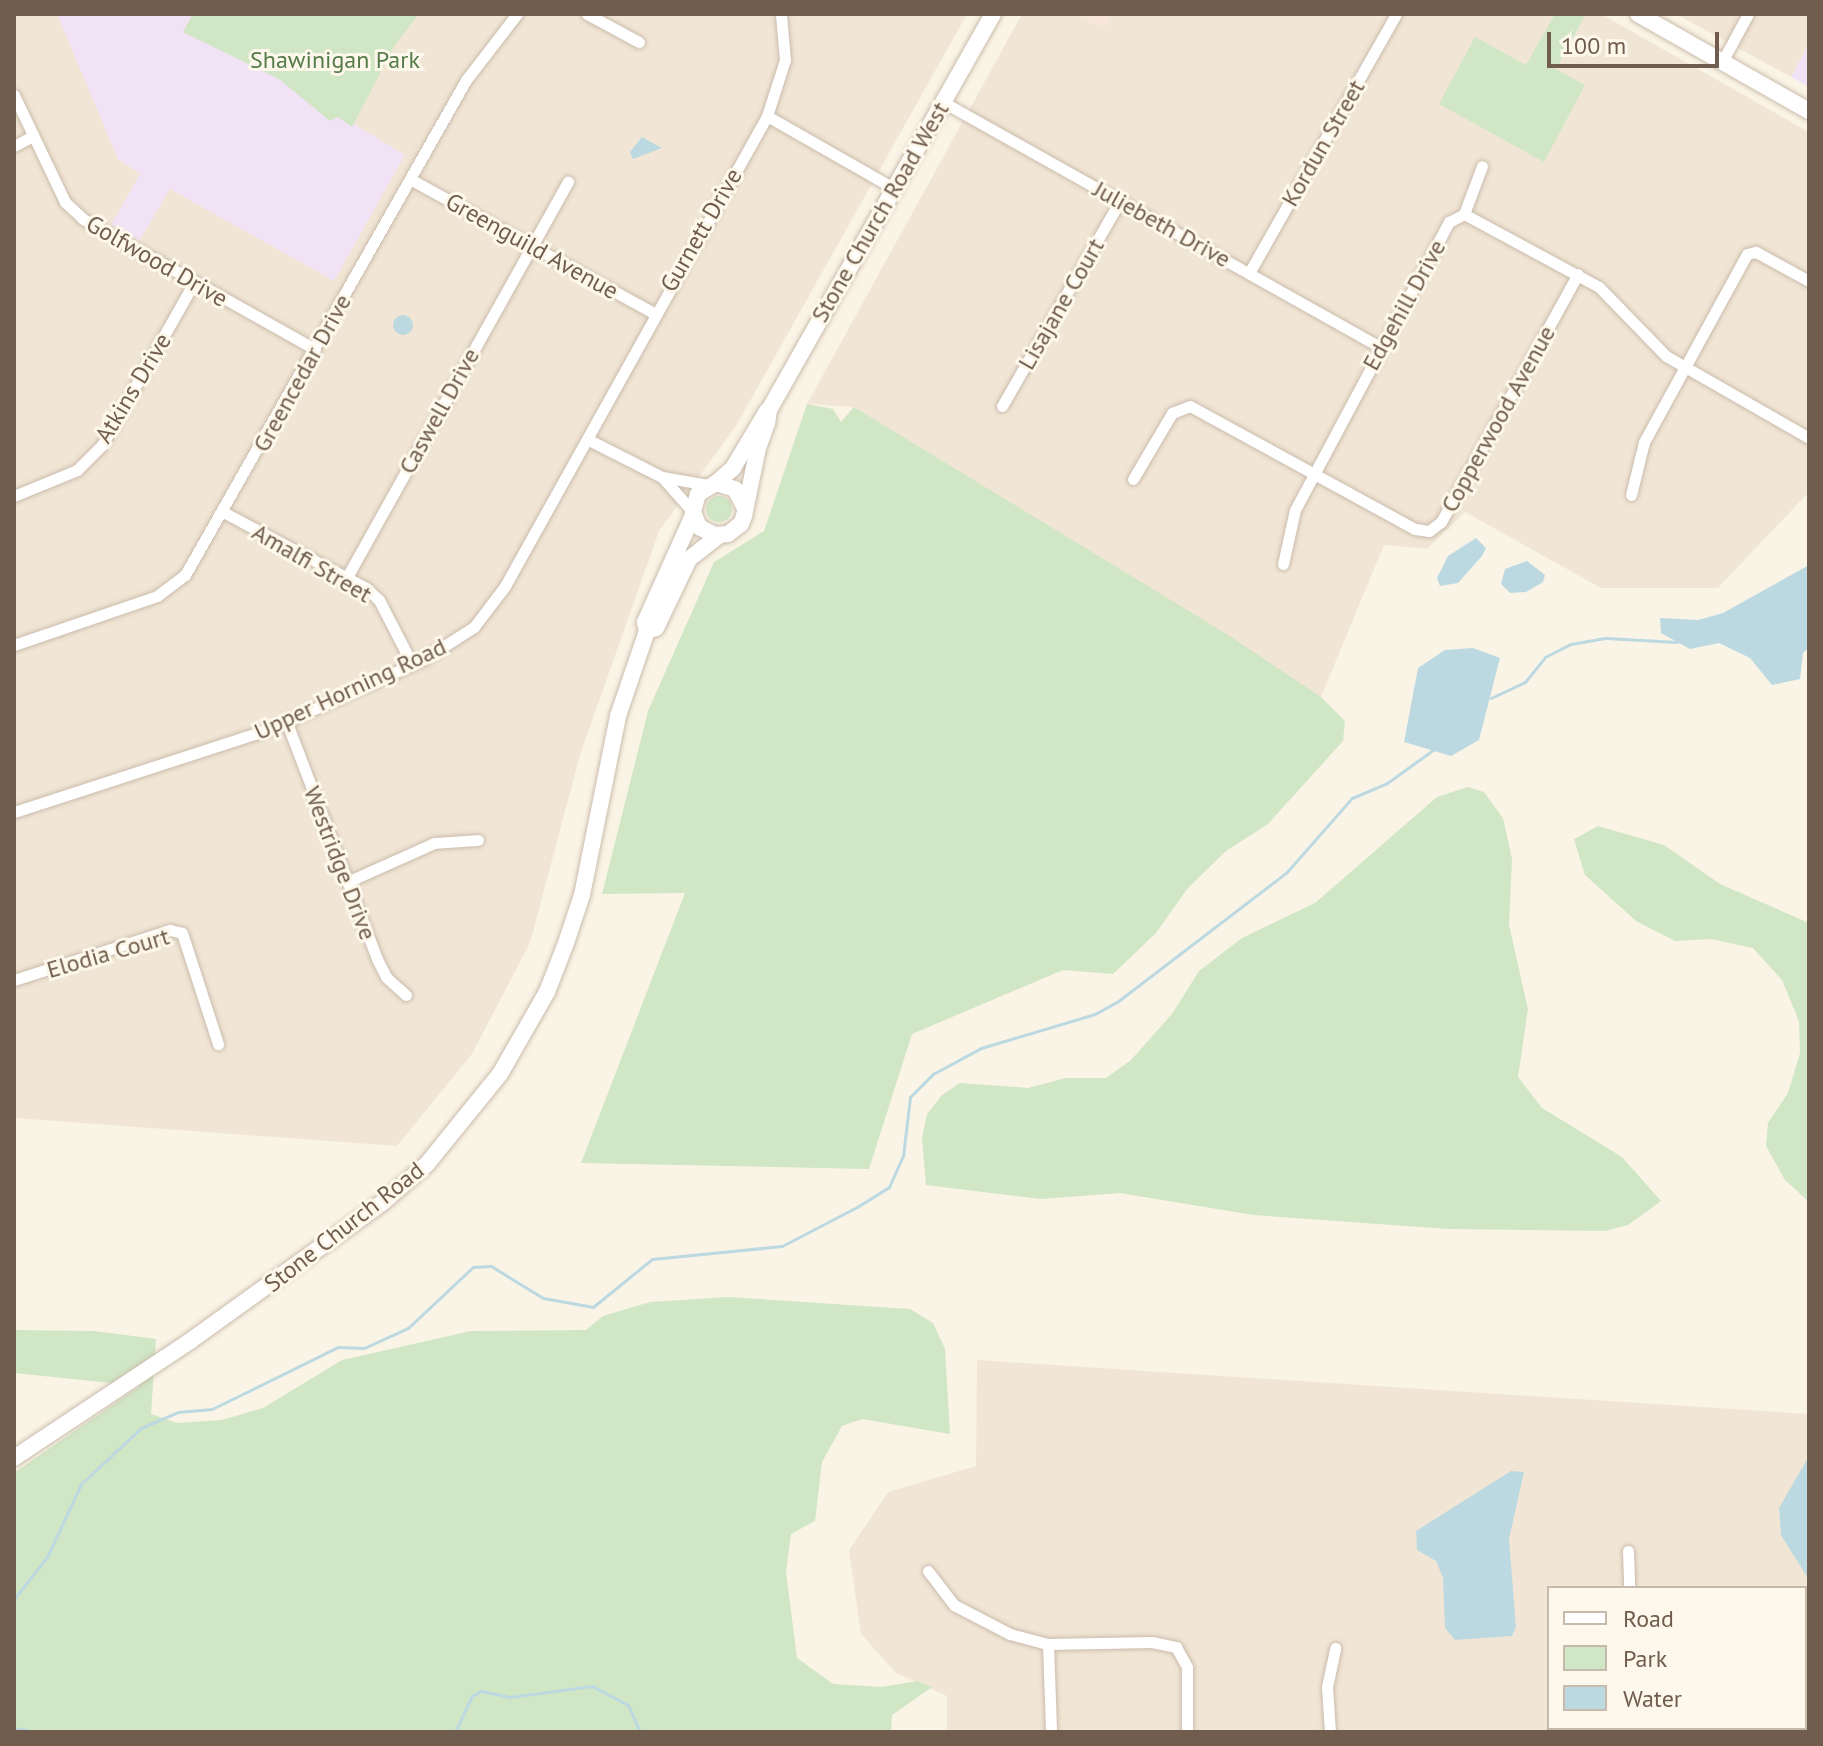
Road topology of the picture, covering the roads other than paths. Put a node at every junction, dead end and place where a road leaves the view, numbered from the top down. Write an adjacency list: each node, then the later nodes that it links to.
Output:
1 (517, 14): 17 (street, Greencedar Drive)
2 (587, 14): 8 (street)
3 (781, 14): 13 (street, Gurnett Drive)
4 (993, 14): 11 (main road, Stone Church Road West)
5 (1396, 14): 23 (street, Kordun Street)
6 (1638, 14): 9 (main road)
7 (1748, 14): 9 (street)
8 (639, 42)
9 (1722, 62): 12 (main road)
10 (14, 95): 14 (street, Golfwood Drive)
11 (943, 102): 19 (main road, Stone Church Road West); 20 (street, Juliebeth Drive)
12 (1809, 111)
13 (767, 116): 19 (street); 27 (street, Gurnett Drive)
14 (31, 137): 15 (street); 26 (street, Golfwood Drive)
15 (14, 146)
16 (1482, 166): 21 (street)
17 (410, 179): 22 (street, Greenguild Avenue); 29 (street, Greencedar Drive)
18 (568, 182): 22 (street, Caswell Drive)
19 (893, 188): 32 (main road, Stone Church Road West)
20 (1120, 201): 23 (street, Juliebeth Drive); 31 (street, Lisajane Court)
21 (1464, 214): 24 (street); 28 (street, Edgehill Drive)
22 (531, 246): 27 (street, Greenguild Avenue); 46 (street, Caswell Drive)
23 (1249, 273): 28 (street, Juliebeth Drive)
24 (1578, 274): 30 (street); 35 (street, Copperwood Avenue)
25 (1809, 281): 30 (street)
26 (193, 284): 29 (street, Golfwood Drive); 40 (street, Atkins Drive)
27 (654, 313): 34 (street, Gurnett Drive)
28 (1380, 347): 35 (street, Edgehill Drive)
29 (315, 349): 42 (street, Greencedar Drive)
30 (1684, 367): 33 (street); 39 (street)
31 (1002, 406)
32 (769, 410): 38 (main road); 41 (main road)
33 (1809, 438)
34 (587, 439): 36 (street); 49 (street, Upper Horning Road)
35 (1314, 474): 37 (street, Copperwood Avenue); 45 (street, Edgehill Drive)
36 (662, 477): 38 (street); 43 (street)
37 (1133, 479)
38 (712, 484): 41 (main road); 43 (main road)
39 (1631, 495)
40 (14, 496)
41 (745, 508): 44 (main road)
42 (225, 513): 46 (street, Amalfi Street); 48 (street, Greencedar Drive)
43 (693, 513): 44 (main road); 47 (main road, Stone Church Road)
44 (720, 535): 47 (main road, Stone Church Road)
45 (1283, 564)
46 (347, 577): 49 (street, Amalfi Street)
47 (647, 631): 57 (main road, Stone Church Road)
48 (14, 645)
49 (412, 664): 50 (street, Upper Horning Road)
50 (287, 723): 51 (street, Upper Horning Road); 53 (street, Westridge Drive)
51 (14, 812)
52 (478, 840): 53 (street)
53 (347, 882): 55 (street, Westridge Drive)
54 (14, 980): 56 (street, Elodia Court)
55 (406, 995)
56 (218, 1044)
57 (14, 1458)
58 (1628, 1551): 60 (street)
59 (928, 1571): 61 (street)
60 (1629, 1586)
61 (1048, 1644): 63 (street); 64 (street)
62 (1335, 1648): 65 (street)
63 (1051, 1732)
64 (1187, 1732)
65 (1330, 1732)

